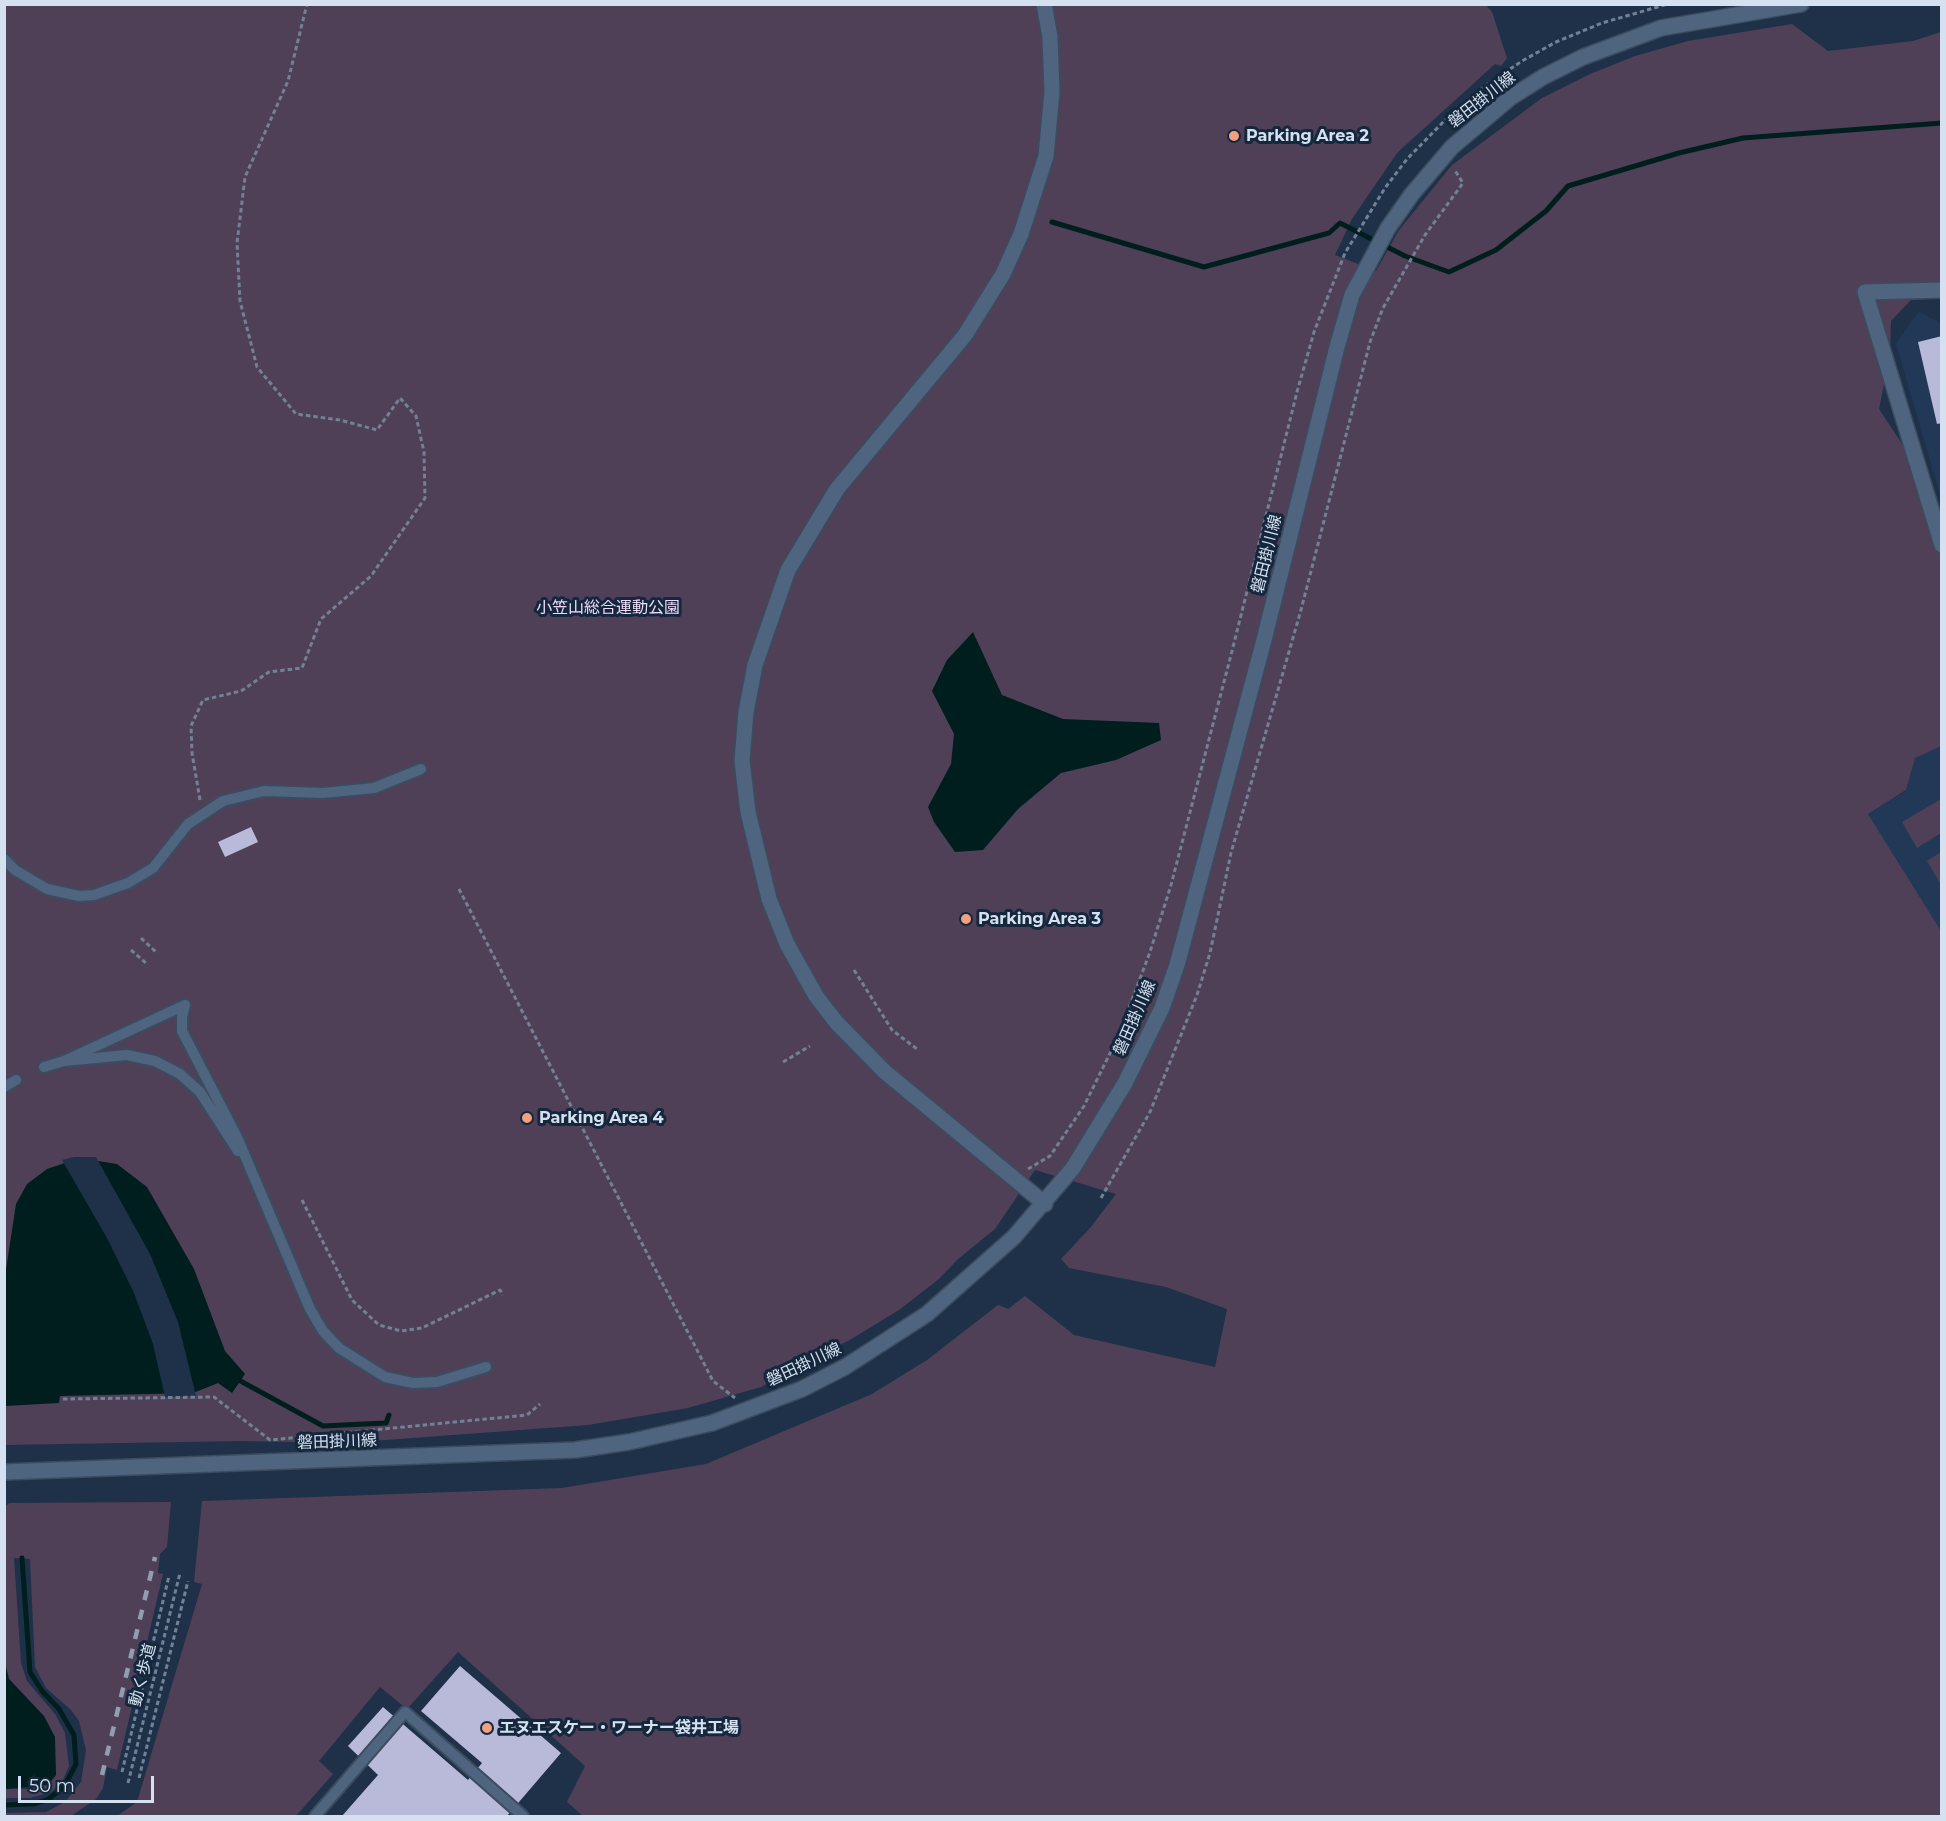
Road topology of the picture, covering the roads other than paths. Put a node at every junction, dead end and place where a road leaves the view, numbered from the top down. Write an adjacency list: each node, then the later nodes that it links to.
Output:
1 (1044, 4): 12 (main road)
2 (1801, 4): 12 (main road, 磐田掛川線)
3 (1941, 290): 4 (main road)
4 (1941, 545)
5 (421, 769): 6 (lane)
6 (4, 860)
7 (64, 1061): 8 (lane); 11 (lane); 11 (lane)
8 (44, 1067)
9 (16, 1080): 10 (lane)
10 (4, 1086)
11 (249, 1169): 13 (lane)
12 (1045, 1204): 14 (main road, 磐田掛川線)
13 (486, 1367)
14 (4, 1473)
15 (315, 1816): 16 (lane)
16 (523, 1816)

